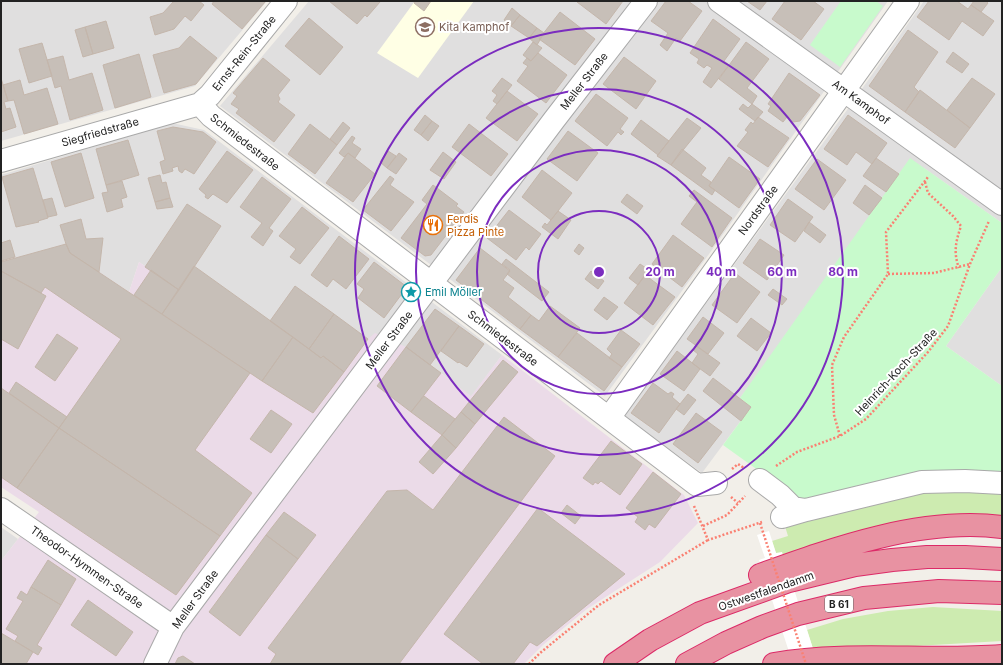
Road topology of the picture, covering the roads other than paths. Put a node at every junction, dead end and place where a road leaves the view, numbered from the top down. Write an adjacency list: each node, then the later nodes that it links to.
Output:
1 (286, 1): 6 (street, Ernst-Rein-Straße)
2 (646, 1): 9 (street, Meller Straße)
3 (719, 1): 5 (street, Am Kamphof)
4 (908, 1): 5 (street, Nordstraße)
5 (844, 90): 8 (street, Am Kamphof); 10 (street, Nordstraße)
6 (200, 104): 7 (street, Siegfriedstraße); 9 (street, Schmiedestraße)
7 (1, 161)
8 (1000, 202)
9 (431, 284): 10 (street, Schmiedestraße); 21 (street, Meller Straße)
10 (608, 418): 13 (street, Schmiedestraße)
11 (760, 480): 15 (street)
12 (1002, 483): 15 (street)
13 (707, 484)
14 (1, 508): 21 (street, Theodor-Hymmen-Straße)
15 (806, 510): 16 (street)
16 (782, 517)
17 (1002, 527): 20 (highway)
18 (1002, 559): 20 (highway, Ostwestfalendamm)
19 (1002, 593): 25 (highway, B 61)
20 (700, 613): 24 (highway, Ostwestfalendamm)
21 (173, 627): 23 (street, Meller Straße)
22 (1002, 656): 26 (highway)
23 (155, 664)
24 (615, 664)
25 (687, 664)
26 (774, 664)

